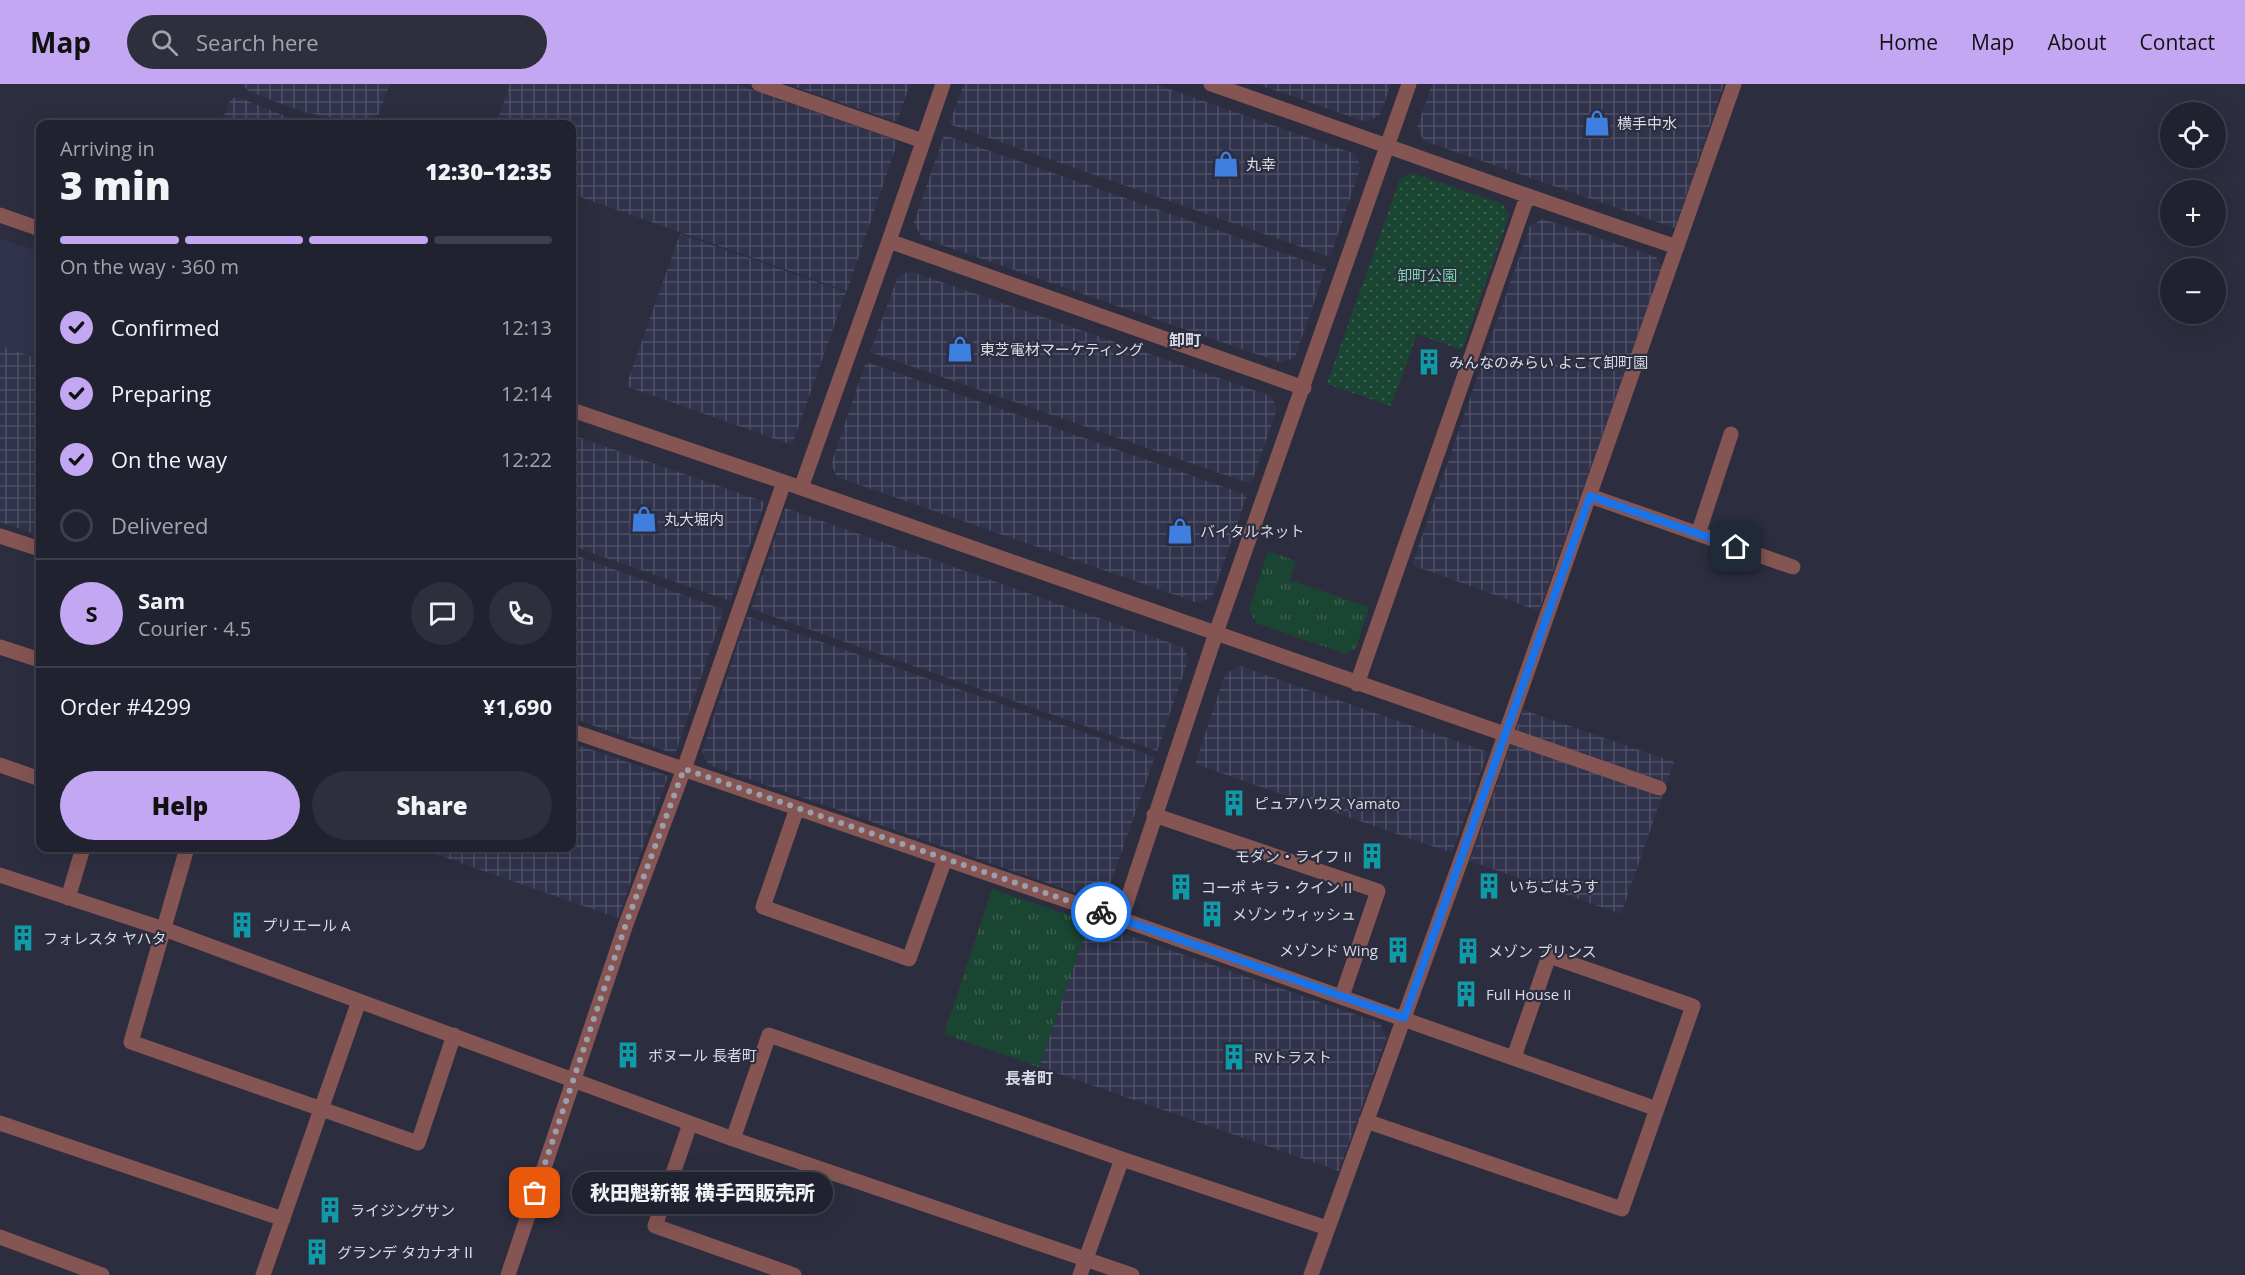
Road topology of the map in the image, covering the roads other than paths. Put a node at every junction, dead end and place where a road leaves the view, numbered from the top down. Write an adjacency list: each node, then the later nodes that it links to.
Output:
1 (759, 84): 6 (street)
2 (943, 84): 6 (street)
3 (1211, 84): 7 (street)
4 (1409, 84): 7 (street)
5 (1734, 84): 12 (street)
6 (923, 141): 11 (street)
7 (1388, 145): 8 (street); 13 (street)
8 (1527, 197): 12 (street); 26 (street)
9 (0, 215): 10 (street)
10 (36, 228)
11 (889, 241): 13 (street); 17 (street)
12 (1677, 247): 18 (street)
13 (1304, 388): 23 (street)
14 (576, 411): 16 (street)
15 (1731, 434): 19 (street)
16 (784, 482): 17 (street); 30 (street)
17 (801, 488): 23 (street)
18 (1590, 496): 19 (street); 28 (street)
19 (1698, 534): 22 (street)
20 (0, 536): 21 (street)
21 (36, 548)
22 (1793, 567)
23 (1216, 633): 26 (street); 34 (street)
24 (0, 647): 25 (street)
25 (36, 659)
26 (1357, 684): 28 (street)
27 (576, 732): 30 (street)
28 (1506, 734): 32 (street); 44 (street)
29 (0, 765): 31 (street)
30 (684, 769): 33 (street); 47 (street)
31 (36, 778)
32 (1659, 788)
33 (797, 808): 37 (street); 37 (street)
34 (1154, 815): 40 (street); 42 (street)
35 (82, 852): 39 (street)
36 (186, 852): 41 (street)
37 (945, 859): 40 (street)
38 (0, 875): 39 (street)
39 (68, 898): 41 (street)
40 (1120, 919): 42 (street)
41 (164, 929): 43 (street); 48 (street)
42 (1342, 996): 44 (street)
43 (359, 1001): 45 (street); 48 (street)
44 (1404, 1018): 46 (street); 50 (street)
45 (454, 1035): 47 (street); 48 (street)
46 (1514, 1056): 49 (street); 49 (street)
47 (573, 1080): 52 (street); 61 (street)
48 (321, 1109): 55 (street)
49 (1657, 1109): 50 (street)
50 (1366, 1121): 56 (street)
51 (0, 1123): 55 (street)
52 (690, 1124): 53 (street); 62 (street)
53 (733, 1139): 54 (street); 58 (street)
54 (1122, 1160): 56 (street); 58 (street)
55 (283, 1219): 60 (street)
56 (1327, 1228): 65 (street)
57 (0, 1238): 59 (street)
58 (1085, 1259): 63 (street); 64 (street)
59 (102, 1275)
60 (263, 1275)
61 (508, 1275)
62 (794, 1275)
63 (1080, 1275)
64 (1132, 1275)
65 (1311, 1275)

